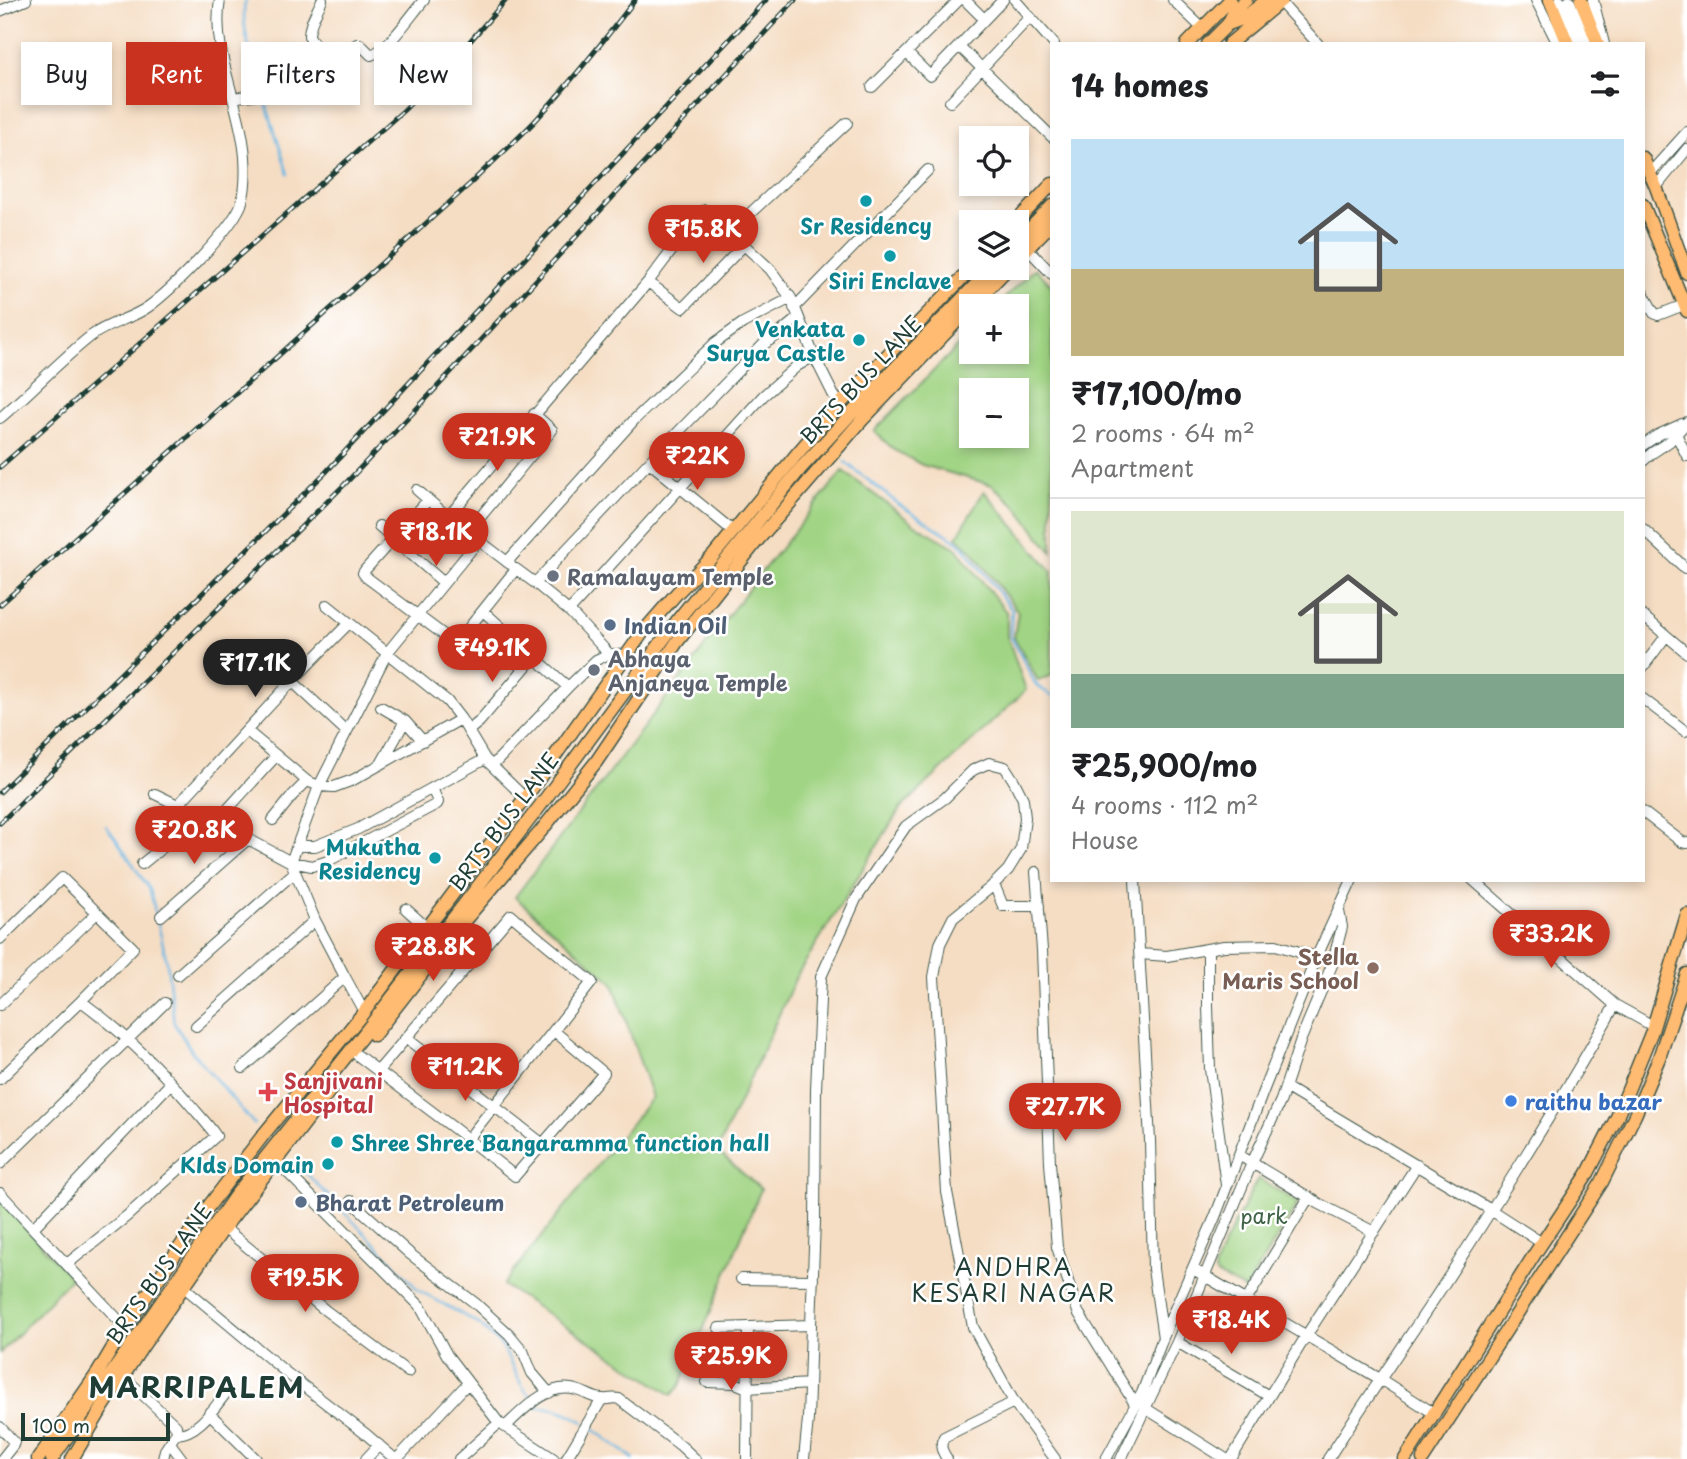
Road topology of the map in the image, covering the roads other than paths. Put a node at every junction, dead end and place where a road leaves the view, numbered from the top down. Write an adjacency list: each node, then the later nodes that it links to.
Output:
1 (26, 0): 19 (street)
2 (220, 0): 40 (street)
3 (322, 0): 24 (street)
4 (960, 0): 36 (street)
5 (965, 0): 21 (street)
6 (1003, 0): 21 (street)
7 (1015, 0): 20 (street)
8 (1173, 0): 22 (street)
9 (1246, 0): 18 (main road)
10 (1536, 0): 30 (street)
11 (1550, 0): 31 (main road)
12 (1560, 0): 32 (street)
13 (1569, 0): 23 (street)
14 (1581, 0): 23 (main road)
15 (1593, 0): 33 (street)
16 (1273, 1): 18 (main road); 28 (main road); 29 (street)
17 (417, 3): 34 (street)
18 (1236, 10): 22 (main road); 27 (main road)
19 (0, 11)
20 (1030, 17): 25 (street); 37 (street)
21 (984, 19): 35 (street)
22 (1202, 28): 26 (main road)
23 (1593, 40)
24 (313, 42)
25 (1052, 42)
26 (1189, 42)
27 (1210, 42)
28 (1231, 42)
29 (1316, 42)
30 (1557, 42)
31 (1567, 42)
32 (1577, 42)
33 (1604, 42)
34 (360, 44)
35 (959, 46): 36 (street); 37 (street)
36 (907, 53): 38 (street)
37 (981, 68): 41 (street); 44 (street)
38 (872, 87)
39 (241, 97): 40 (street)
40 (233, 99): 73 (street)
41 (950, 103)
42 (846, 123): 55 (street)
43 (1687, 132): 48 (street)
44 (1050, 135)
45 (1687, 149): 50 (street)
46 (1645, 162): 48 (main road)
47 (928, 170): 67 (street)
48 (1650, 173): 50 (main road)
49 (1050, 186): 52 (main road)
50 (1656, 187): 61 (main road)
51 (1050, 209): 56 (main road)
52 (1027, 210)
53 (1645, 210): 68 (main road)
54 (1050, 224): 57 (main road)
55 (730, 232): 58 (street); 65 (street)
56 (1029, 236)
57 (1029, 240)
58 (744, 245): 65 (street); 67 (street)
59 (1029, 252): 60 (street)
60 (1050, 272)
61 (1687, 272)
62 (960, 280): 71 (main road)
63 (980, 280): 108 (main road, BRTS BUS LANE)
64 (996, 280): 109 (main road)
65 (648, 282): 72 (street)
66 (1645, 297): 68 (street)
67 (792, 303): 69 (street); 90 (street)
68 (1686, 308)
69 (798, 318): 70 (street); 79 (street)
70 (814, 356): 71 (street); 80 (street)
71 (840, 404): 85 (main road)
72 (534, 414): 83 (street); 87 (street)
73 (0, 418)
74 (1687, 422): 75 (street); 76 (street)
75 (1676, 434): 77 (street); 78 (street)
76 (1645, 444)
77 (1687, 456)
78 (1645, 459)
79 (649, 462): 80 (street); 94 (street)
80 (681, 487): 85 (street); 97 (street)
81 (417, 490): 82 (street)
82 (428, 500): 83 (street); 88 (street)
83 (448, 517): 87 (street)
84 (379, 526): 88 (street)
85 (733, 531): 105 (main road)
86 (1645, 531): 91 (street)
87 (468, 532): 89 (street)
88 (393, 538): 93 (street); 98 (street)
89 (479, 540): 90 (street); 93 (street)
90 (507, 562): 92 (street)
91 (1685, 568)
92 (516, 569): 94 (street); 96 (street)
93 (444, 583): 98 (street)
94 (535, 583): 97 (street)
95 (327, 605): 100 (street)
96 (483, 611): 98 (street); 106 (street)
97 (569, 611): 104 (street)
98 (419, 616): 102 (street)
99 (1645, 618): 101 (street)
100 (349, 624): 102 (street); 110 (street)
101 (1666, 636): 103 (street); 107 (street)
102 (387, 653): 114 (street); 118 (street)
103 (1687, 653)
104 (609, 654): 105 (street); 111 (street)
105 (625, 655): 108 (street); 128 (main road)
106 (534, 657): 111 (street); 117 (street)
107 (1645, 664)
108 (642, 667): 109 (street); 228 (main road, BRTS BUS LANE)
109 (654, 675): 169 (main road)
110 (292, 681): 116 (street); 118 (street)
111 (568, 687): 123 (street)
112 (1645, 701): 119 (street)
113 (381, 707): 115 (street)
114 (461, 719): 117 (street); 120 (street)
115 (405, 722): 120 (street); 122 (street)
116 (247, 730): 121 (street); 129 (street)
117 (468, 730): 123 (street)
118 (346, 731): 125 (street)
119 (1685, 731)
120 (424, 741): 122 (street)
121 (275, 756): 124 (street); 132 (street)
122 (380, 766): 125 (street)
123 (493, 767): 127 (street); 128 (street)
124 (307, 781): 125 (street); 133 (street)
125 (318, 786): 136 (street)
126 (155, 794): 129 (street)
127 (435, 794): 136 (street); 136 (street)
128 (525, 798): 150 (main road)
129 (181, 802): 131 (street)
130 (1645, 814): 135 (street)
131 (201, 816): 132 (street); 137 (street)
132 (218, 820): 134 (street)
133 (273, 820)
134 (248, 839): 136 (street); 148 (street)
135 (1687, 843)
136 (295, 857): 149 (street); 157 (street)
137 (142, 864)
138 (1036, 872): 143 (street)
139 (1135, 882): 153 (street)
140 (1351, 882): 145 (street)
141 (1475, 882): 162 (street)
142 (994, 884): 143 (street); 196 (street); 217 (street)
143 (1038, 906): 218 (street)
144 (407, 909): 150 (street)
145 (1339, 911): 154 (street); 155 (street)
146 (97, 913): 151 (street); 159 (street); 161 (street)
147 (1687, 915): 165 (main road)
148 (161, 916)
149 (315, 920): 158 (street); 164 (street)
150 (428, 928): 163 (main road)
151 (0, 939)
152 (1208, 949): 153 (street); 154 (street); 183 (street)
153 (1140, 954): 204 (street)
154 (1317, 956): 155 (street); 178 (street)
155 (1333, 961): 174 (street)
156 (1687, 974): 247 (main road)
157 (178, 975)
158 (345, 976): 163 (street); 170 (street)
159 (81, 1001): 168 (street); 172 (street)
160 (165, 1003): 168 (street)
161 (0, 1005)
162 (1615, 1005): 165 (street); 187 (street)
163 (364, 1012): 200 (main road)
164 (196, 1026)
165 (1654, 1026): 191 (main road)
166 (554, 1031): 167 (street); 175 (street); 177 (street)
167 (405, 1038): 171 (street); 175 (street)
168 (129, 1040): 173 (street); 181 (street)
169 (357, 1055): 171 (street); 179 (main road)
170 (243, 1068)
171 (378, 1071): 176 (street)
172 (0, 1079)
173 (171, 1083): 188 (street); 192 (street)
174 (1285, 1087): 180 (street); 182 (street)
175 (494, 1106): 176 (street); 177 (street)
176 (468, 1139): 177 (street)
177 (543, 1144)
178 (1240, 1155): 180 (street); 183 (street)
179 (276, 1161): 189 (main road); 210 (street)
180 (1252, 1163): 185 (street); 194 (street)
181 (0, 1164)
182 (1417, 1165): 187 (street); 190 (street)
183 (1226, 1185): 193 (street)
184 (0, 1193): 188 (street)
185 (1309, 1197): 190 (street); 198 (street)
186 (351, 1201): 214 (street)
187 (1491, 1210): 191 (street); 208 (street)
188 (33, 1228): 192 (street)
189 (224, 1228): 197 (main road); 206 (street)
190 (1374, 1232): 203 (street)
191 (1542, 1243): 220 (main road)
192 (66, 1264): 200 (street)
193 (1193, 1269): 194 (street); 204 (street)
194 (1206, 1277): 198 (street); 205 (street)
195 (741, 1279): 196 (street)
196 (813, 1280): 199 (street)
197 (184, 1287): 207 (main road); 224 (street)
198 (1246, 1301): 203 (street)
199 (811, 1325): 201 (street); 211 (street)
200 (125, 1327): 227 (main road)
201 (748, 1327): 202 (street); 212 (street)
202 (719, 1328)
203 (1306, 1336): 208 (street); 215 (street)
204 (1163, 1339): 218 (street)
205 (1177, 1342): 215 (street); 218 (street)
206 (408, 1372)
207 (123, 1376): 223 (street); 229 (main road)
208 (1380, 1379): 220 (street); 245 (street)
209 (708, 1382): 212 (street)
210 (468, 1383): 221 (street); 234 (street)
211 (809, 1384): 212 (street); 239 (street)
212 (747, 1388): 238 (street)
213 (226, 1393): 219 (street)
214 (549, 1393): 216 (street); 221 (street)
215 (1269, 1396): 244 (street)
216 (602, 1399): 236 (street); 237 (street)
217 (1014, 1402): 240 (street); 241 (street)
218 (1140, 1406): 242 (street); 243 (street); 244 (street)
219 (209, 1413): 223 (street); 232 (street)
220 (1435, 1414): 246 (main road)
221 (502, 1425): 225 (street); 235 (street)
222 (0, 1427): 226 (street)
223 (173, 1439): 230 (street); 231 (street)
224 (379, 1445): 233 (street); 234 (street)
225 (549, 1458)
226 (2, 1459)
227 (38, 1459)
228 (52, 1459)
229 (72, 1459)
230 (163, 1459)
231 (182, 1459)
232 (257, 1459)
233 (366, 1459)
234 (396, 1459)
235 (459, 1459)
236 (566, 1459)
237 (695, 1459)
238 (747, 1459)
239 (804, 1459)
240 (947, 1459)
241 (1055, 1459)
242 (1106, 1459)
243 (1121, 1459)
244 (1228, 1459)
245 (1328, 1459)
246 (1405, 1459)
247 (1423, 1459)

